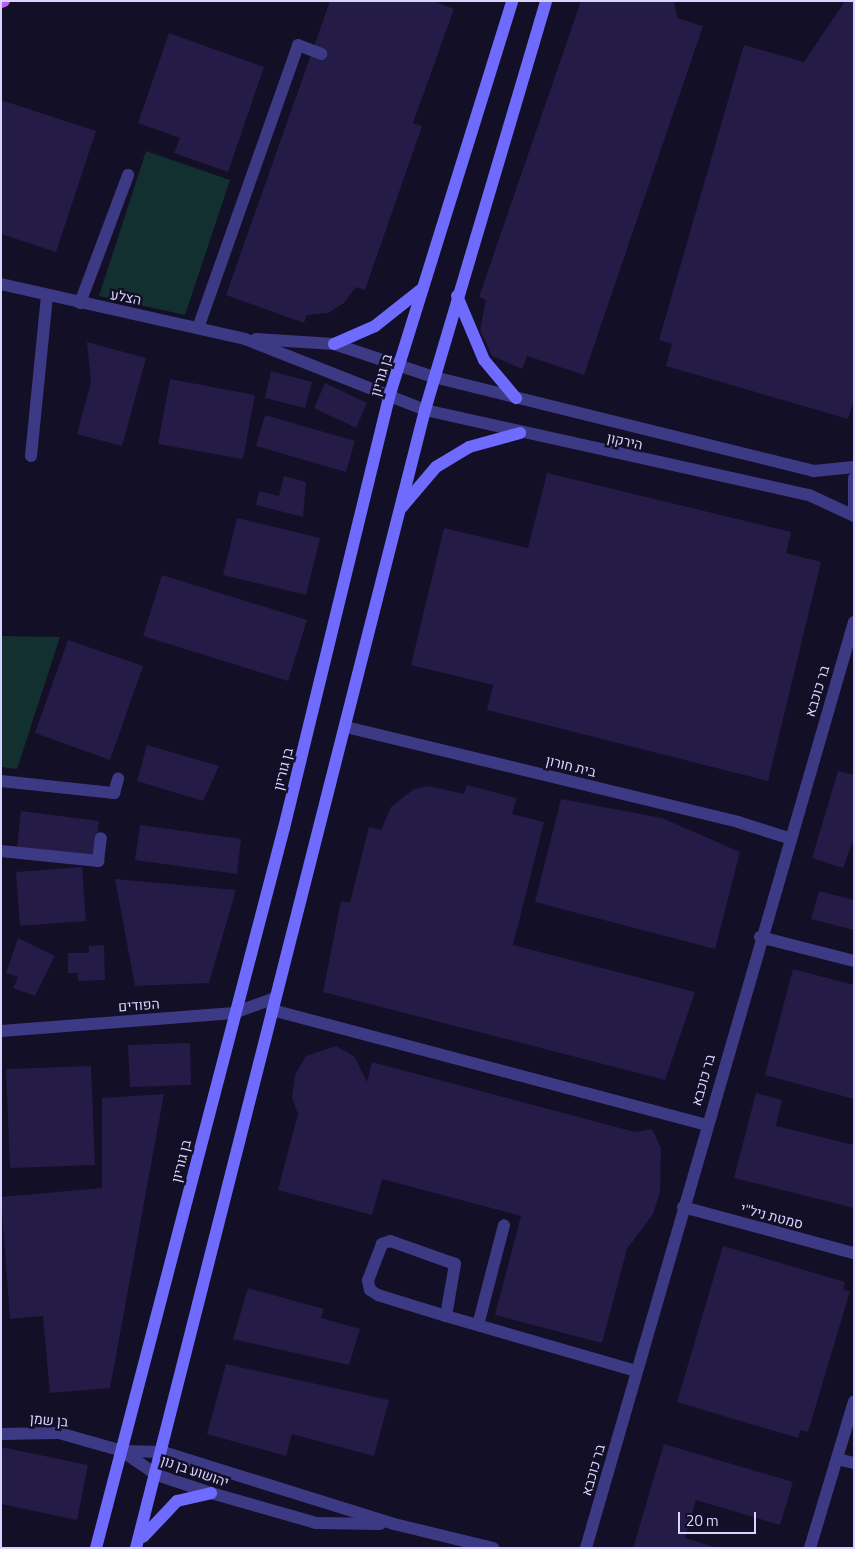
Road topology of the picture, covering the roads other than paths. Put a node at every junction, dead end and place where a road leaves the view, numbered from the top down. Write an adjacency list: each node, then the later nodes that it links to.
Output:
1 (512, 1): 6 (main road, בן גוריון)
2 (546, 1): 8 (main road)
3 (321, 54): 10 (street)
4 (128, 175): 9 (street)
5 (1, 284): 7 (street, הצלע)
6 (423, 288): 12 (main road); 13 (main road, בן גוריון)
7 (47, 296): 9 (street, הצלע); 19 (street)
8 (457, 296): 14 (main road); 16 (main road)
9 (80, 303): 10 (street, הצלע)
10 (198, 328): 11 (street, הצלע)
11 (245, 338): 12 (street, הצלע); 15 (street, הצלע)
12 (334, 344): 13 (street, הצלע)
13 (399, 365): 14 (street, הירקון); 15 (main road, בן גוריון)
14 (434, 377): 16 (street, הירקון); 17 (main road)
15 (389, 397): 17 (street, הירקון); 35 (main road, בן גוריון)
16 (516, 398): 20 (street, הירקון)
17 (425, 410): 18 (street, הירקון); 22 (main road)
18 (520, 433): 22 (main road); 24 (street, הירקון)
19 (31, 456)
20 (854, 467)
21 (854, 478): 23 (street)
22 (400, 509): 26 (main road)
23 (854, 510)
24 (854, 516)
25 (854, 622): 30 (street, בר כוכבא)
26 (346, 727): 30 (street, בית חורון); 34 (main road)
27 (118, 779): 28 (street)
28 (1, 781)
29 (101, 838): 31 (street)
30 (788, 838): 32 (street, בר כוכבא)
31 (1, 851)
32 (760, 937): 33 (street); 37 (street, בר כוכבא)
33 (854, 961)
34 (274, 1004): 35 (street, הפודים); 37 (street); 47 (main road)
35 (234, 1013): 36 (street, הפודים); 46 (main road, בן גוריון)
36 (1, 1031)
37 (706, 1125): 38 (street, בר כוכבא)
38 (683, 1207): 40 (street, סמטת ניל"י); 43 (street, בר כוכבא)
39 (504, 1226): 42 (street)
40 (854, 1253)
41 (446, 1316): 41 (street); 42 (street)
42 (478, 1325): 43 (street)
43 (636, 1371): 56 (street, בר כוכבא)
44 (854, 1401): 48 (street)
45 (1, 1434): 46 (street, בן שמן)
46 (122, 1451): 47 (street, יהושוע בן נון); 50 (street, יהושוע בן נון); 53 (main road, בן גוריון)
47 (163, 1452): 50 (main road); 52 (street, יהושוע בן נון)
48 (837, 1459): 49 (street); 57 (street)
49 (854, 1463)
50 (157, 1476): 51 (street, יהושוע בן נון); 54 (main road)
51 (211, 1493): 52 (street, יהושוע בן נון); 54 (main road)
52 (394, 1524): 55 (street, יהושוע בן נון)
53 (96, 1548)
54 (136, 1548)
55 (493, 1548)
56 (586, 1548)
57 (810, 1548)

